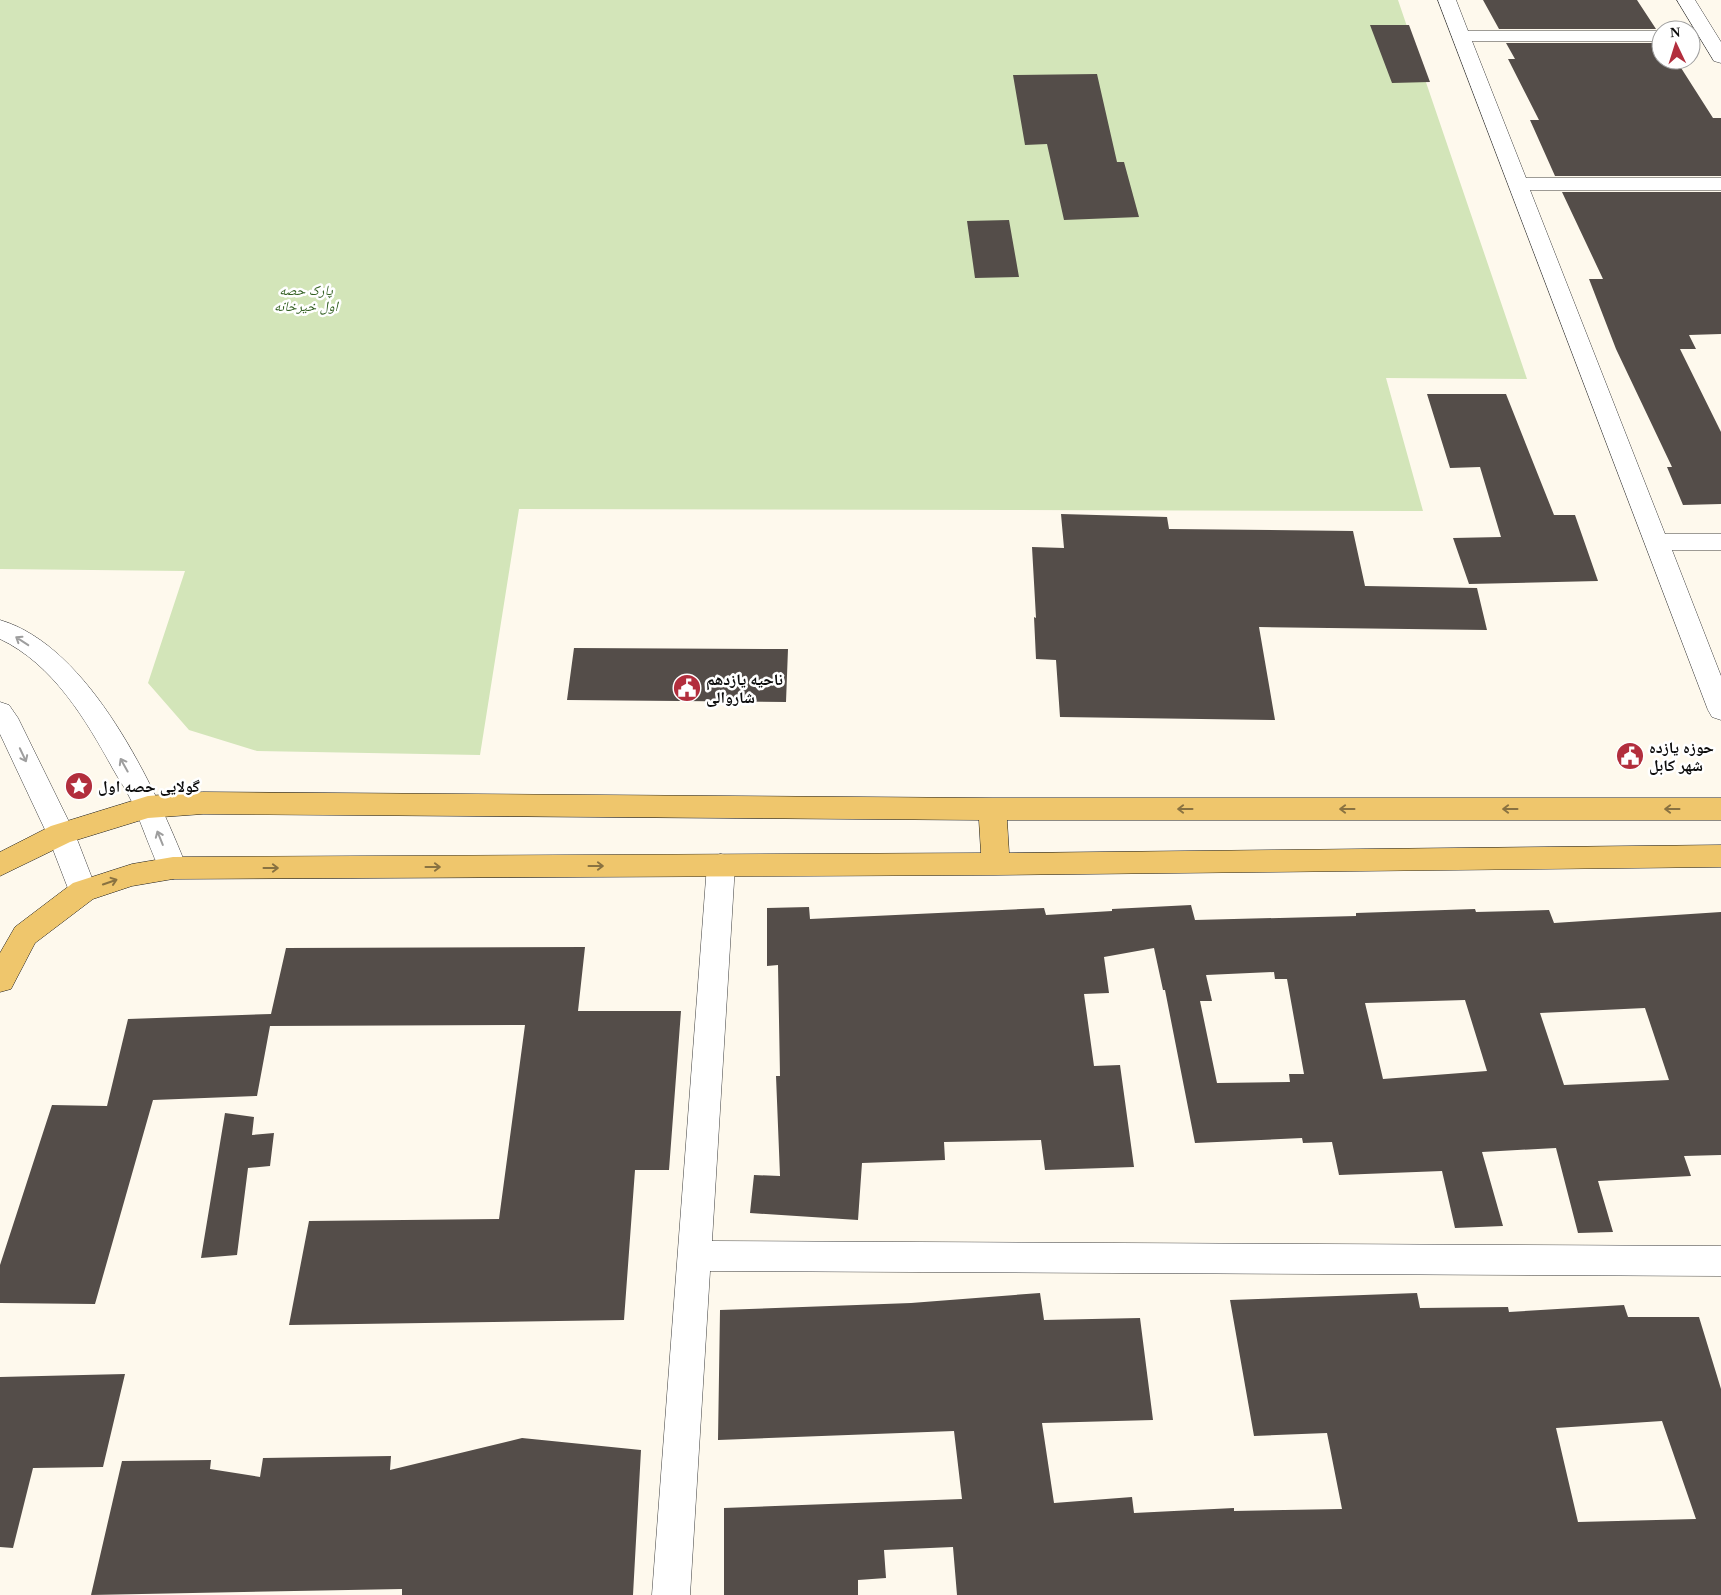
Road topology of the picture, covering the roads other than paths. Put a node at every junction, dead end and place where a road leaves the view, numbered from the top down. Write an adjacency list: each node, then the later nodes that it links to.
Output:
1 (1447, 0): 3 (street)
2 (1686, 0): 5 (street)
3 (1461, 36): 4 (street); 7 (street)
4 (1651, 36)
5 (1707, 36): 6 (street)
6 (1721, 57)
7 (1519, 184): 8 (street); 9 (street)
8 (1721, 184)
9 (1657, 542): 10 (street); 12 (street)
10 (1721, 542)
11 (0, 629): 14 (street, one-way to 11)
12 (1721, 710)
13 (0, 712): 17 (street, one-way to 17)
14 (148, 807): 15 (main road); 17 (main road); 22 (street, one-way to 14)
15 (992, 809): 16 (main road, one-way to 15); 19 (main road)
16 (1721, 809)
17 (60, 834): 20 (main road); 23 (street)
18 (1721, 856): 19 (main road)
19 (996, 864): 21 (main road)
20 (0, 865)
21 (721, 865): 22 (main road, one-way to 21); 25 (street)
22 (173, 868): 23 (main road, one-way to 22)
23 (83, 892): 24 (main road)
24 (0, 980)
25 (694, 1256): 26 (street); 27 (street)
26 (1721, 1261)
27 (670, 1595)

